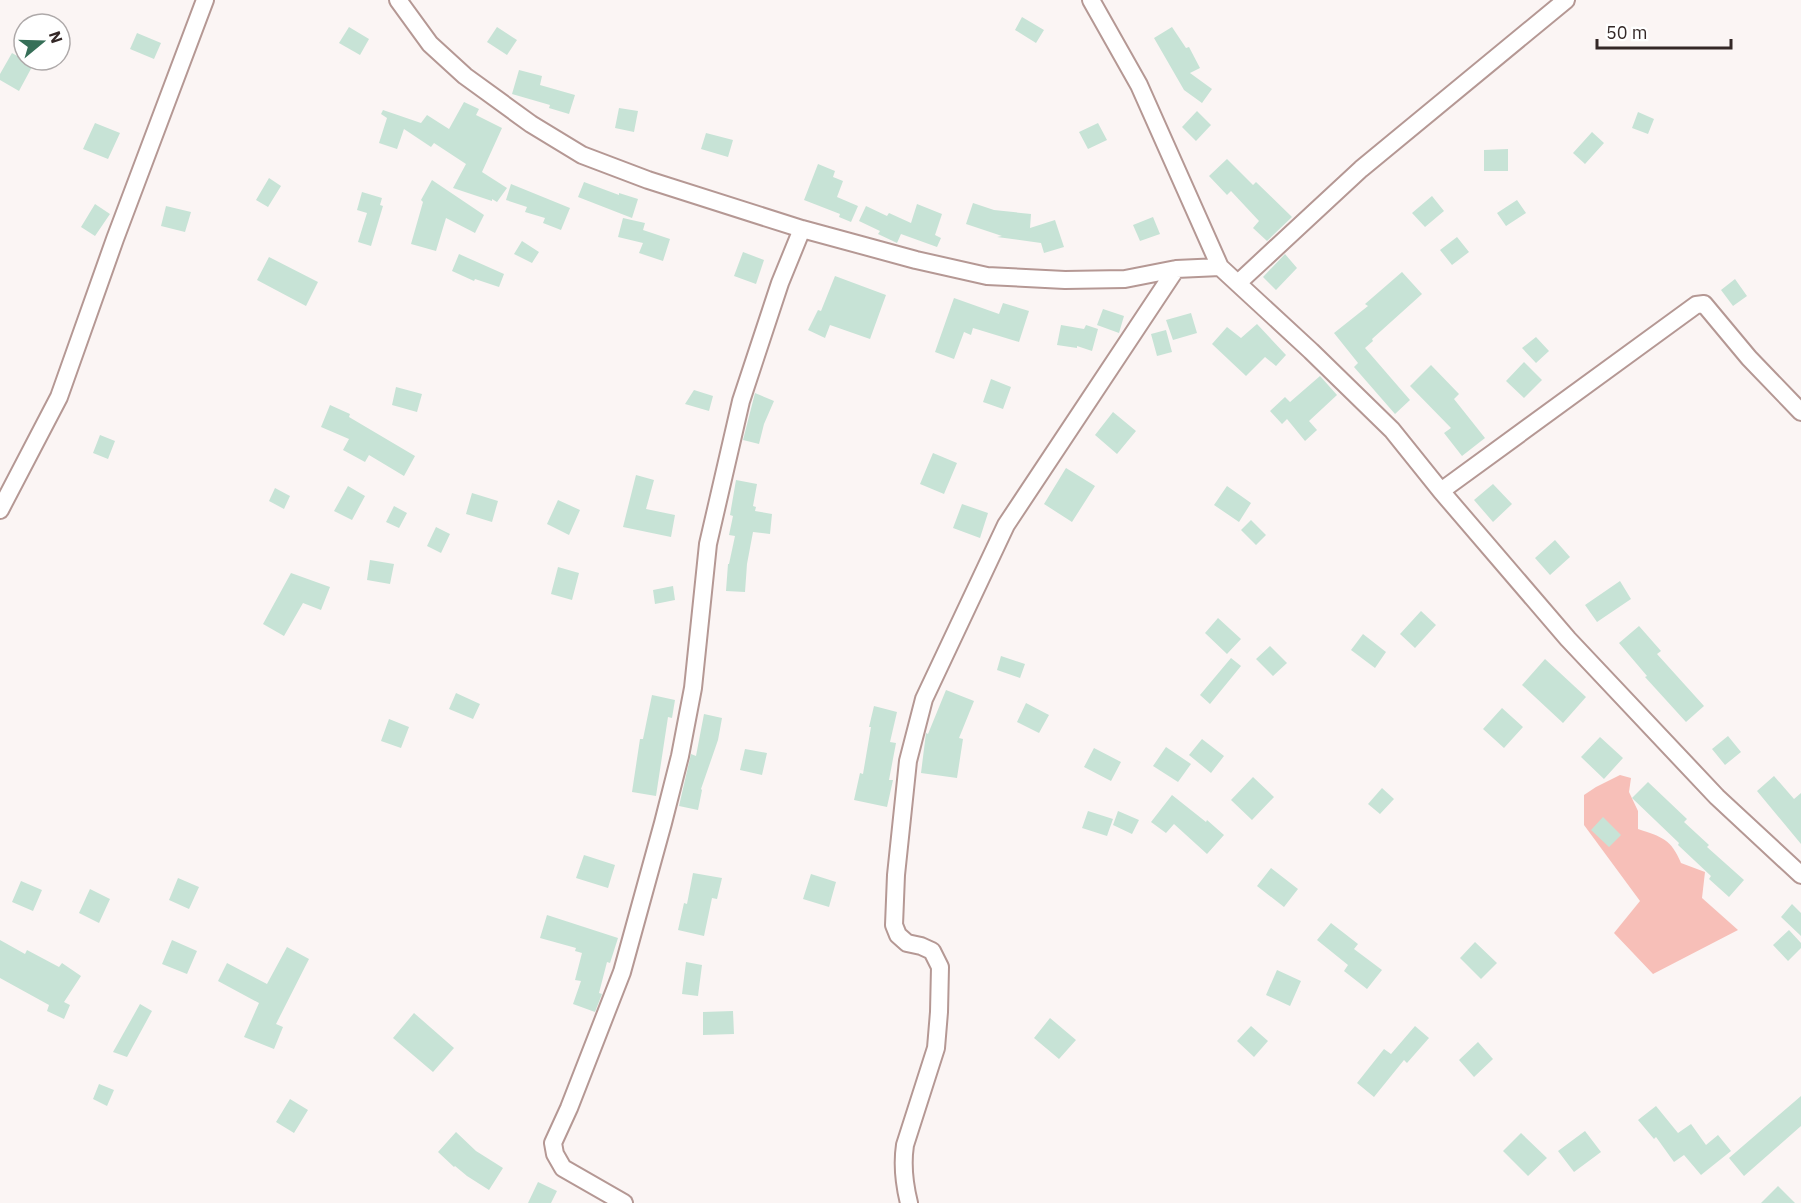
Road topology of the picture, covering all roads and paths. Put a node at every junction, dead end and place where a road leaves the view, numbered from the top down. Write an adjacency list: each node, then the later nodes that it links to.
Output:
1 (205, 0): 11 (street)
2 (398, 0): 5 (street)
3 (1091, 0): 6 (street)
4 (1566, 0): 8 (street)
5 (802, 229): 7 (street); 13 (street)
6 (1220, 267): 7 (street); 8 (street)
7 (1176, 270): 14 (street)
8 (1238, 283): 10 (street)
9 (1801, 412): 10 (street)
10 (1441, 491): 12 (street)
11 (0, 510)
12 (1801, 875)
13 (624, 1203)
14 (909, 1203)

